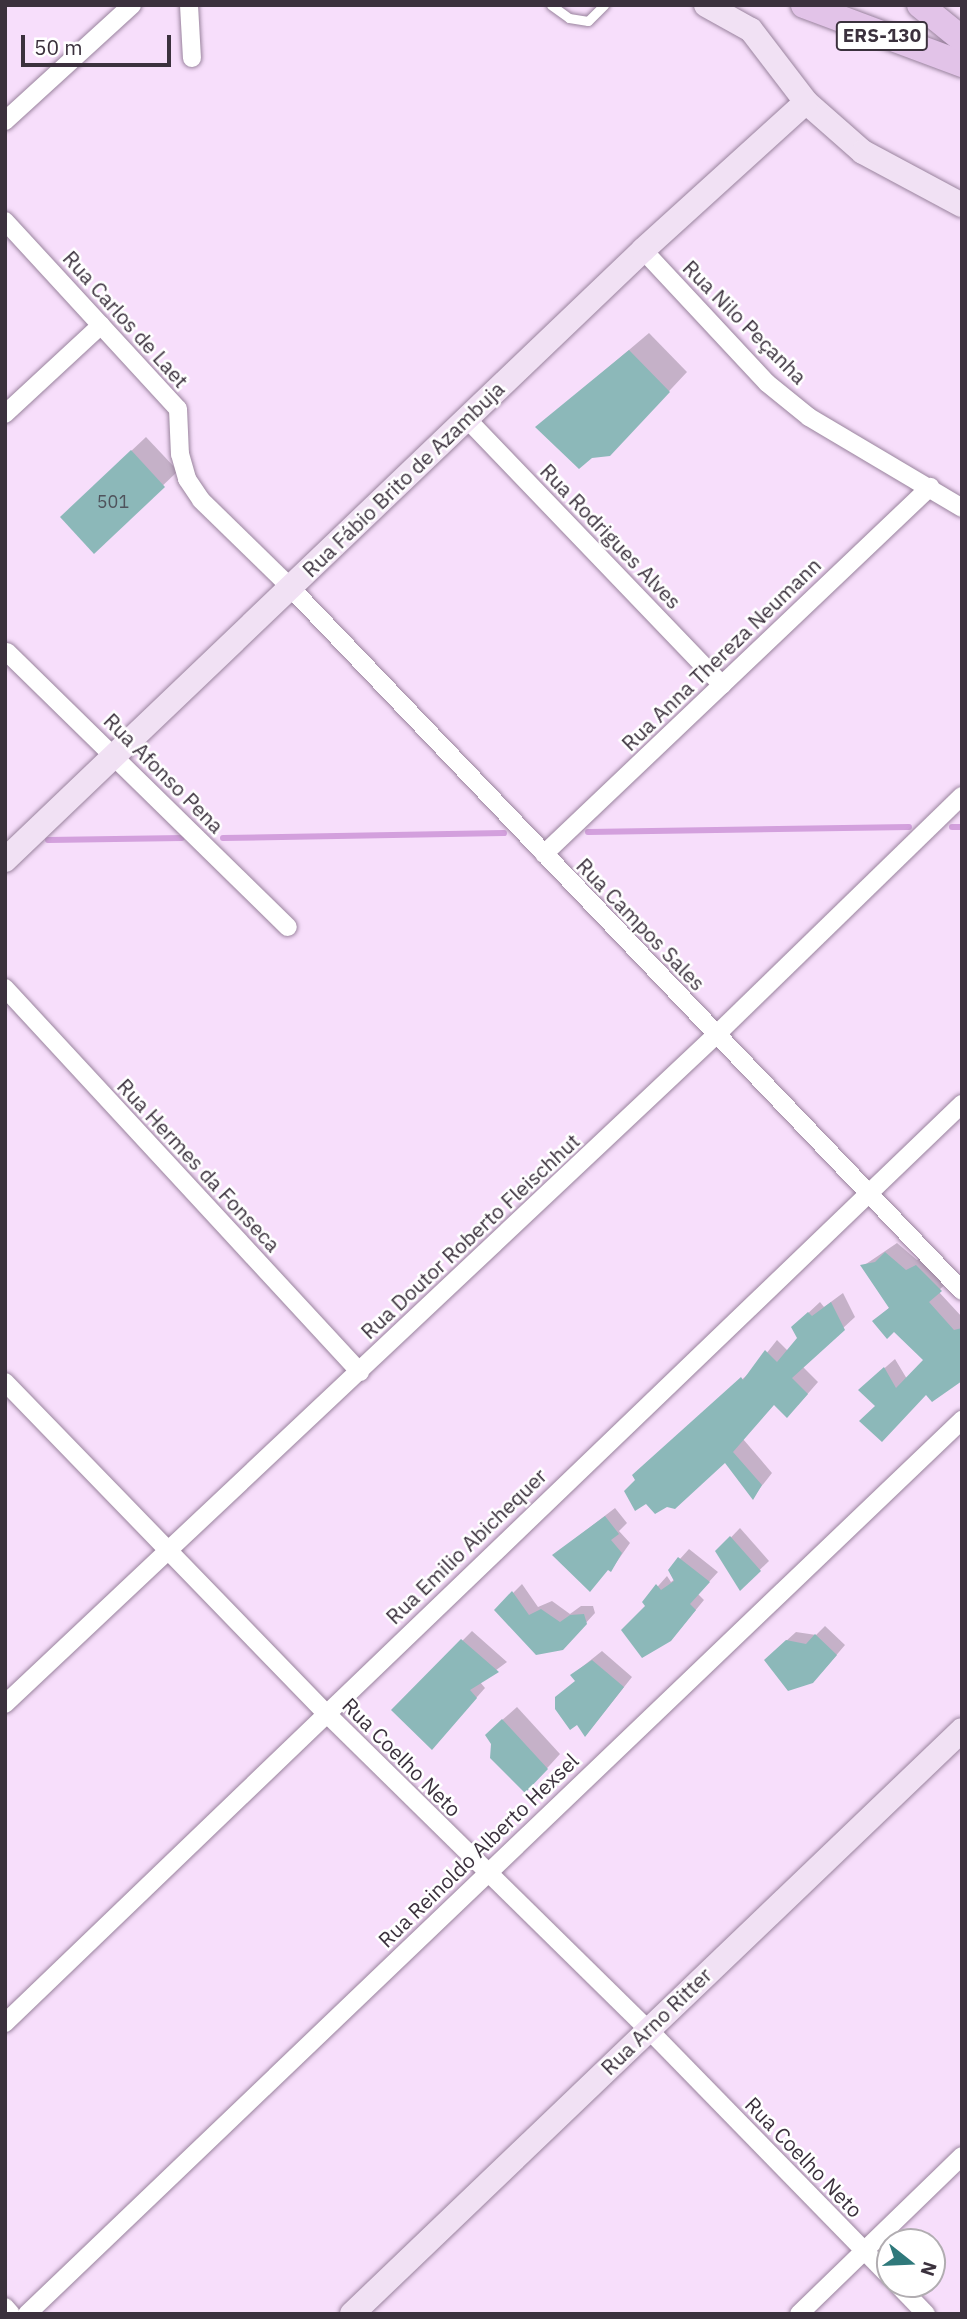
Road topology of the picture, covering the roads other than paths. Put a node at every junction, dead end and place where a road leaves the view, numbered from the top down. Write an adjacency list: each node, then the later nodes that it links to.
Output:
1 (132, 5): 12 (street)
2 (189, 5): 9 (street)
3 (551, 5): 4 (lane)
4 (604, 5)
5 (706, 5): 11 (street)
6 (920, 5): 8 (main road, ERS-130)
7 (807, 6): 10 (main road, ERS-130)
8 (962, 38)
9 (192, 58)
10 (962, 64)
11 (806, 102): 13 (street); 15 (street, Rua Fábio Brito de Azambuja)
12 (5, 121)
13 (962, 205)
14 (5, 220): 16 (street, Rua Carlos de Laet)
15 (643, 250): 18 (street, Rua Fábio Brito de Azambuja); 19 (street, Rua Nilo Peçanha)
16 (101, 325): 17 (street); 21 (street, Rua Carlos de Laet)
17 (5, 414)
18 (466, 418): 21 (street, Rua Fábio Brito de Azambuja); 23 (street, Rua Rodrigues Alves)
19 (930, 487): 20 (street, Rua Nilo Peçanha); 23 (street, Rua Anna Thereza Neumann)
20 (962, 508)
21 (289, 587): 24 (street, Rua Fábio Brito de Azambuja); 26 (street, Rua Campos Sales)
22 (7, 652): 24 (street, Rua Afonso Pena)
23 (722, 685): 26 (street, Rua Anna Thereza Neumann)
24 (115, 756): 27 (street, Rua Fábio Brito de Azambuja); 28 (street, Rua Afonso Pena)
25 (962, 796): 30 (street, Rua Doutor Roberto Fleischhut)
26 (544, 854): 30 (street, Rua Campos Sales)
27 (5, 860)
28 (288, 927)
29 (5, 988): 34 (street, Rua Hermes da Fonseca)
30 (716, 1035): 32 (street, Rua Campos Sales); 34 (street, Rua Doutor Roberto Fleischhut)
31 (962, 1104): 32 (street, Rua Emilio Abichequer)
32 (868, 1193): 33 (street, Rua Campos Sales); 39 (street, Rua Emilio Abichequer)
33 (962, 1291)
34 (360, 1372): 37 (street, Rua Doutor Roberto Fleischhut)
35 (5, 1382): 37 (street, Rua Coelho Neto)
36 (962, 1420): 41 (street, Rua Reinoldo Alberto Hexsel)
37 (166, 1549): 38 (street, Rua Doutor Roberto Fleischhut); 39 (street, Rua Coelho Neto)
38 (5, 1704)
39 (327, 1714): 41 (street, Rua Coelho Neto); 42 (street, Rua Emilio Abichequer)
40 (962, 1730): 43 (street, Rua Arno Ritter)
41 (486, 1873): 43 (street, Rua Coelho Neto); 50 (street, Rua Reinoldo Alberto Hexsel)
42 (5, 2022)
43 (647, 2028): 45 (street, Rua Coelho Neto); 51 (street, Rua Arno Ritter)
44 (962, 2157): 45 (street)
45 (865, 2252): 46 (street, Rua Coelho Neto); 52 (street)
46 (876, 2263)
47 (911, 2298): 53 (street)
48 (5, 2307): 49 (street)
49 (11, 2314)
50 (27, 2314)
51 (352, 2314)
52 (799, 2314)
53 (926, 2314)

